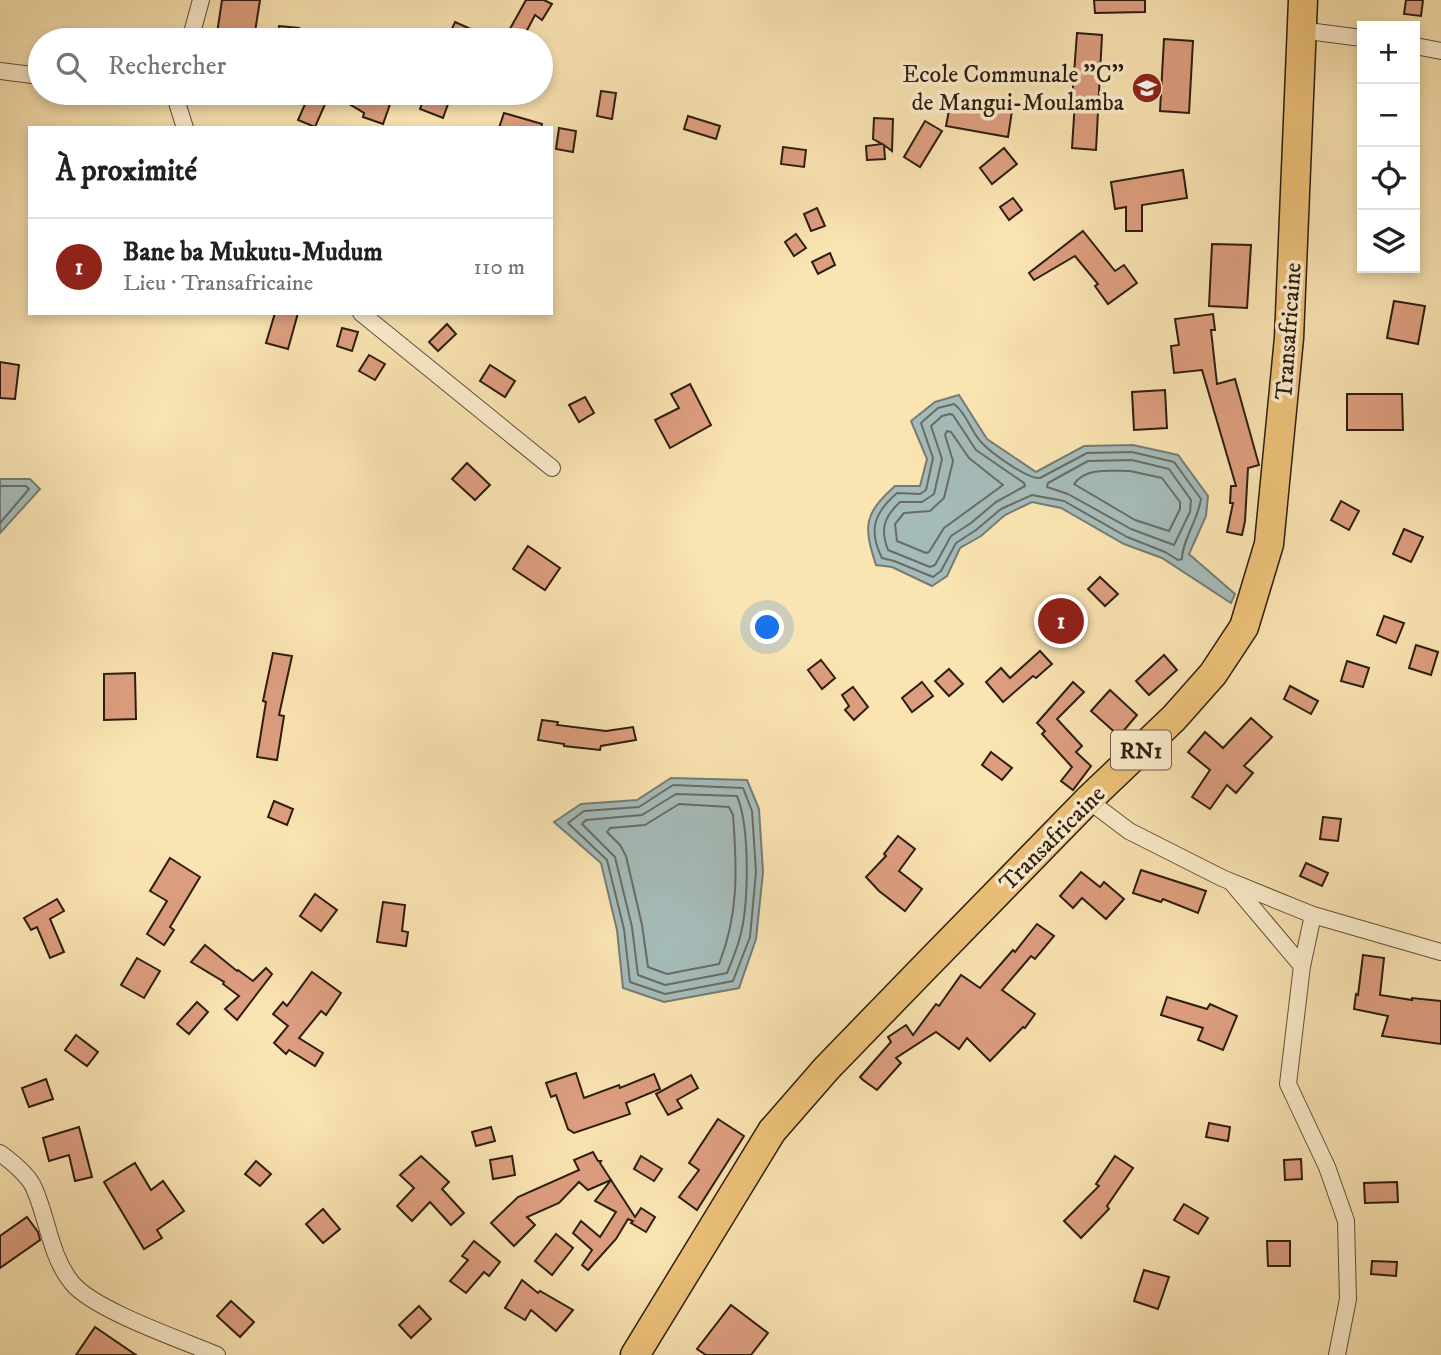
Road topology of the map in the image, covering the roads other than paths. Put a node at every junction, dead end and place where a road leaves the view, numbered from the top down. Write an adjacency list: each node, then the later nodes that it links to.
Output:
1 (201, 0): 3 (street)
2 (1303, 0): 4 (highway, Transafricaine / RN1)
3 (193, 28)
4 (1300, 30): 5 (street); 14 (highway, Transafricaine / RN1)
5 (1357, 37)
6 (1420, 47): 7 (street)
7 (1441, 51)
8 (0, 71): 9 (street)
9 (28, 74)
10 (178, 105): 11 (street)
11 (184, 126)
12 (363, 315): 13 (street)
13 (552, 468)
14 (1088, 800): 15 (street); 20 (highway, Transafricaine / RN1)
15 (1231, 881): 16 (street); 18 (street)
16 (1314, 915): 17 (street); 18 (street)
17 (1441, 952)
18 (1302, 966): 22 (street)
19 (0, 1153): 21 (street)
20 (638, 1354)
21 (217, 1355)
22 (1337, 1355)

